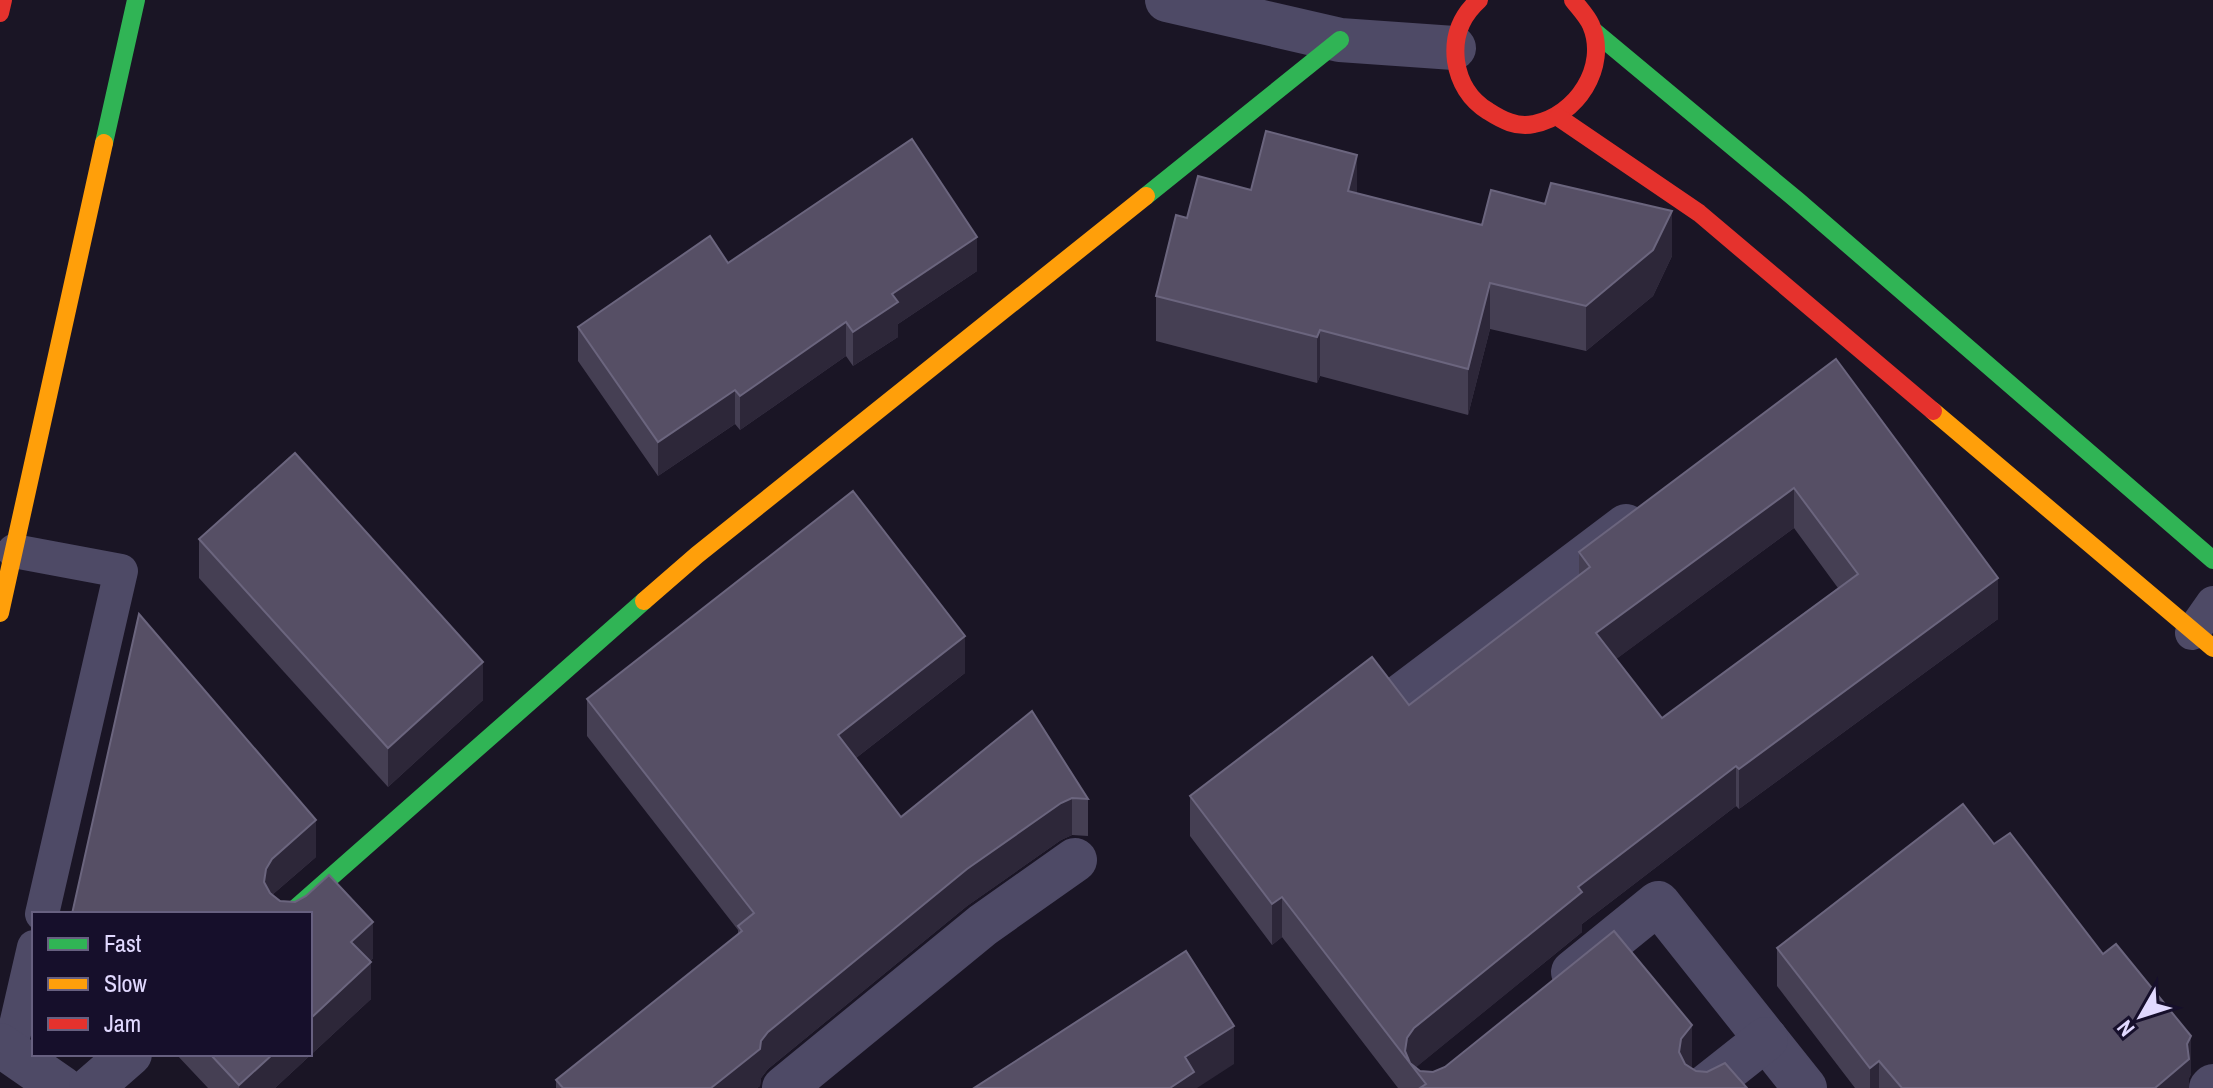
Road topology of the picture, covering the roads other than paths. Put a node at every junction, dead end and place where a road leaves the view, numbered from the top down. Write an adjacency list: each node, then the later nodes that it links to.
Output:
1 (3, 0): 6 (main road)
2 (136, 0): 14 (main road)
3 (1167, 0): 9 (street)
4 (1479, 0): 7 (main road)
5 (1573, 0): 8 (main road)
6 (0, 13)
7 (1453, 27): 9 (street); 10 (main road)
8 (1595, 32): 10 (main road); 15 (main road)
9 (1340, 40): 22 (main road)
10 (1558, 117): 11 (main road)
11 (1861, 349): 12 (street); 18 (main road)
12 (1823, 378)
13 (1657, 503): 19 (street)
14 (14, 551): 17 (main road); 21 (lane)
15 (2213, 560)
16 (2213, 603): 18 (lane)
17 (0, 613)
18 (2202, 641)
19 (1402, 695)
20 (1075, 860): 30 (street)
21 (42, 912)
22 (291, 912)
23 (32, 954): 26 (lane)
24 (1538, 1001): 25 (street)
25 (1766, 1039): 31 (street); 32 (street)
26 (5, 1048): 28 (street)
27 (128, 1056): 29 (street)
28 (62, 1088)
29 (91, 1088)
30 (784, 1088)
31 (1704, 1088)
32 (1805, 1088)

